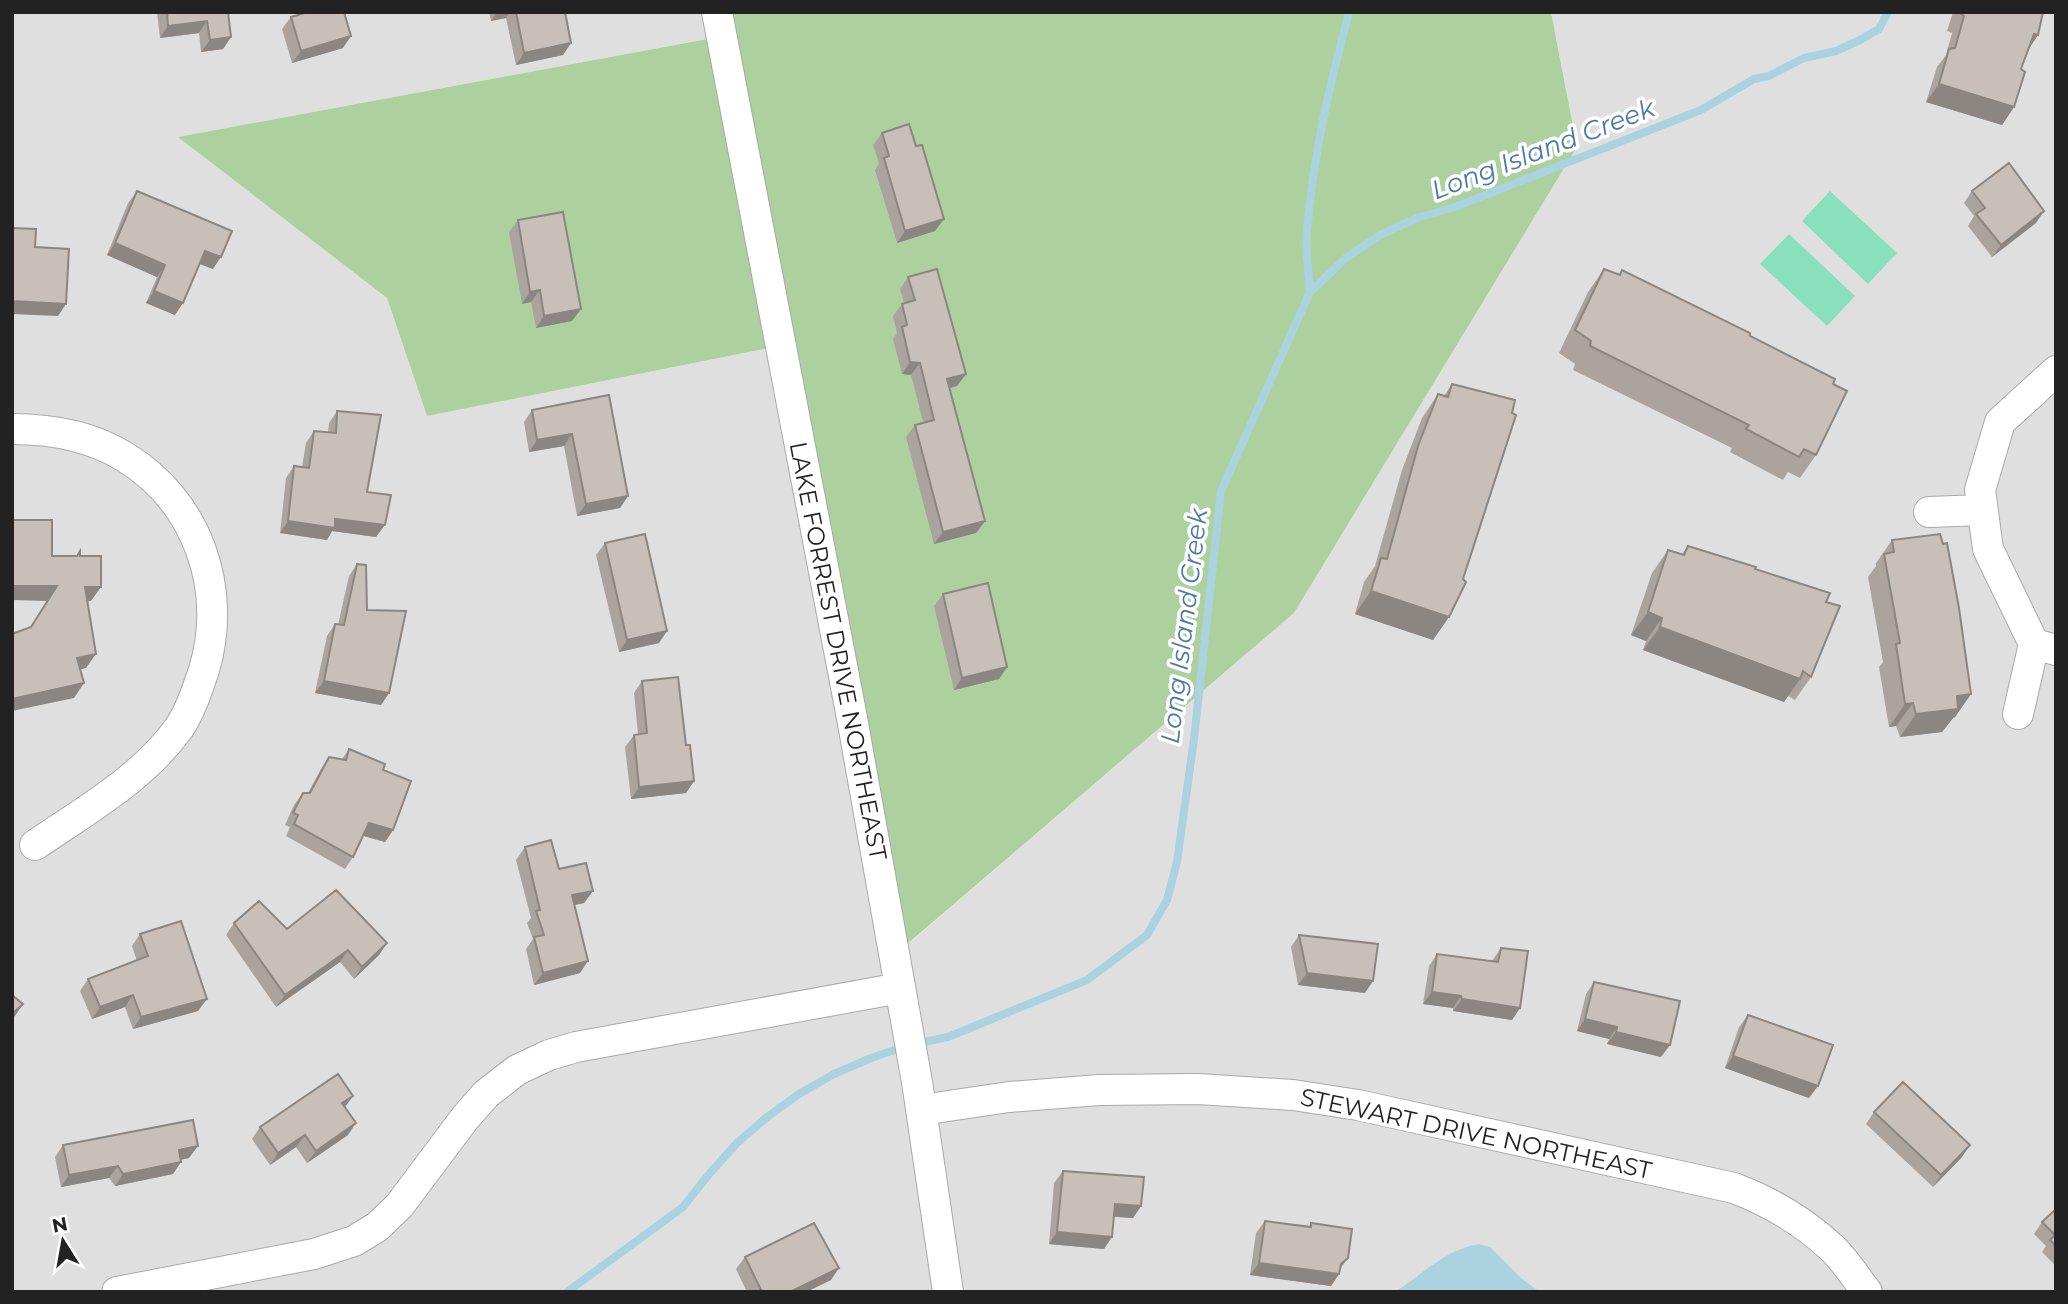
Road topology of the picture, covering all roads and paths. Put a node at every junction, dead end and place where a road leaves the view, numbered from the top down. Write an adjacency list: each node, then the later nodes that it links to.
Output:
1 (717, 12): 9 (street, LAKE FORREST DRIVE NORTHEAST)
2 (2056, 370): 4 (street)
3 (12, 429): 8 (street)
4 (1982, 510): 5 (street); 6 (street)
5 (1929, 512)
6 (2045, 647): 7 (street)
7 (2018, 714)
8 (35, 845)
9 (900, 988): 10 (street, LAKE FORREST DRIVE NORTHEAST); 11 (street)
10 (919, 1096): 12 (street, LAKE FORREST DRIVE NORTHEAST); 13 (street, STEWART DRIVE NORTHEAST)
11 (117, 1292)
12 (948, 1292)
13 (1867, 1292)

